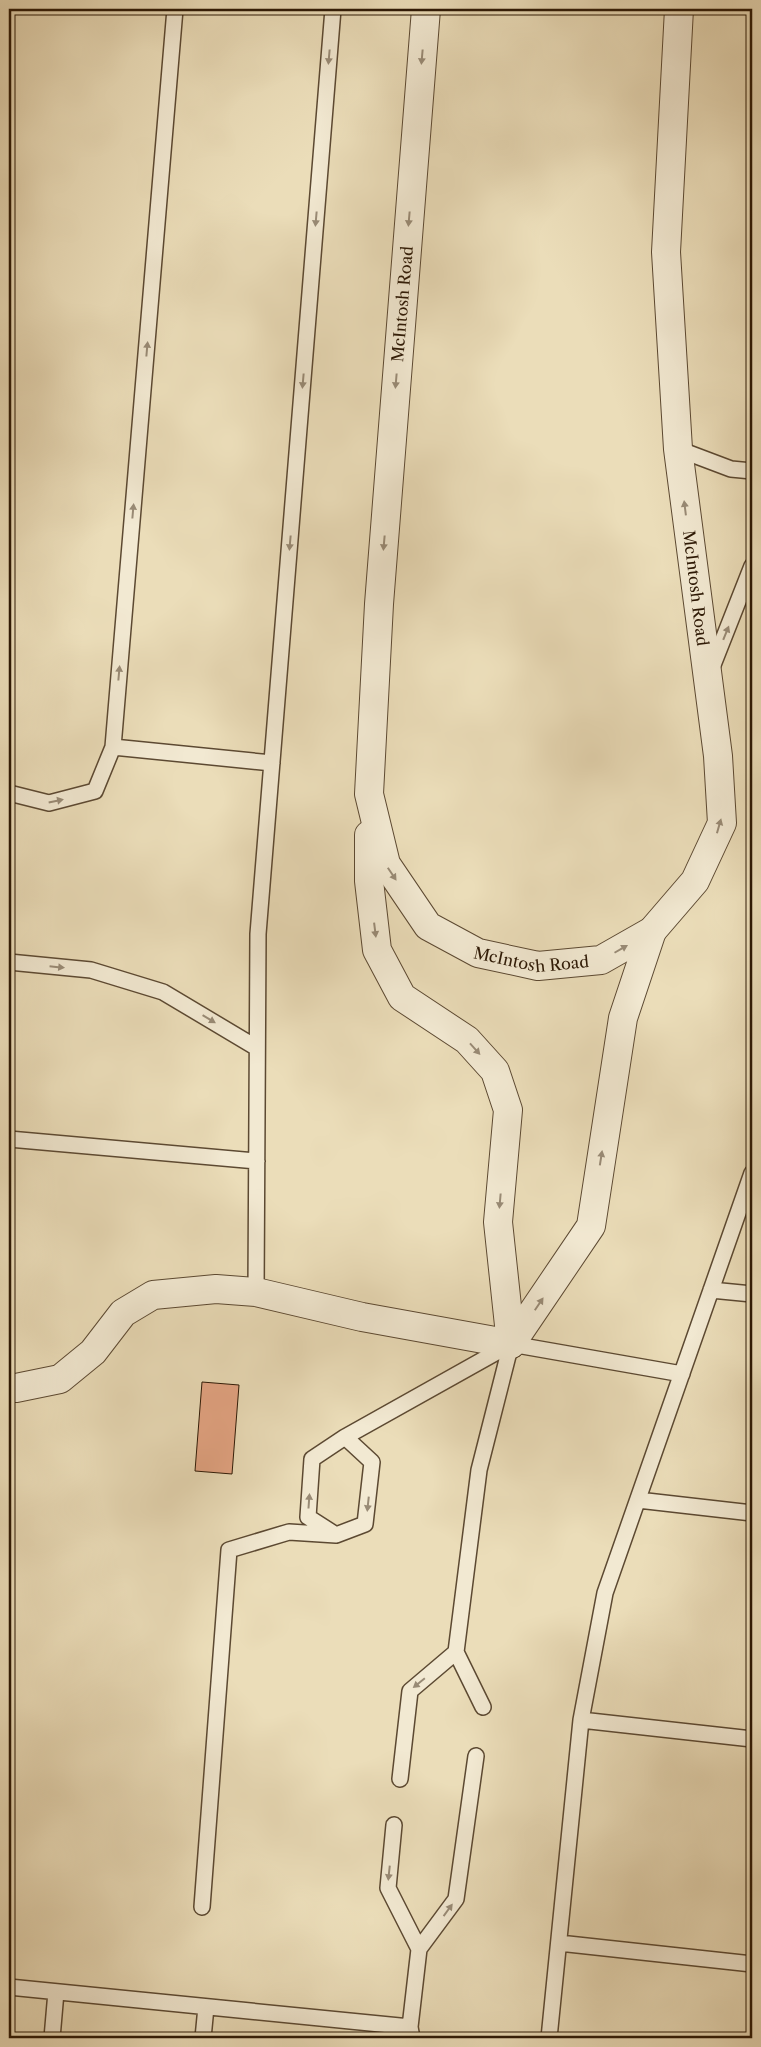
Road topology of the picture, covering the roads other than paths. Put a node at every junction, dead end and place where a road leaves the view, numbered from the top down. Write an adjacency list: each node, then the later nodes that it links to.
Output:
1 (175, 9): 9 (lane, one-way to 1)
2 (333, 9): 10 (lane, one-way to 10)
3 (426, 9): 12 (street, McIntosh Road, one-way to 12)
4 (679, 9): 5 (street, McIntosh Road)
5 (678, 449): 6 (lane); 8 (street, McIntosh Road, one-way to 5)
6 (752, 471)
7 (752, 566): 8 (lane, one-way to 7)
8 (708, 678): 13 (street, McIntosh Road, one-way to 8)
9 (113, 747): 10 (lane); 11 (lane, one-way to 9)
10 (272, 763): 15 (lane)
11 (9, 792)
12 (369, 794): 13 (street, McIntosh Road, one-way to 13); 22 (street, one-way to 22)
13 (652, 931): 22 (street, one-way to 13)
14 (9, 962): 15 (lane, one-way to 15)
15 (257, 1048): 17 (lane)
16 (9, 1139): 17 (lane)
17 (257, 1161): 20 (lane)
18 (752, 1173): 19 (lane)
19 (712, 1290): 21 (lane); 23 (lane)
20 (256, 1292): 22 (street); 24 (street)
21 (752, 1294)
22 (512, 1344): 23 (lane); 25 (lane); 29 (lane)
23 (682, 1374): 26 (lane)
24 (9, 1388)
25 (344, 1436): 28 (lane, one-way to 25); 28 (lane, one-way to 28)
26 (638, 1500): 27 (lane); 31 (lane)
27 (752, 1512)
28 (336, 1535): 36 (lane)
29 (456, 1652): 30 (lane); 34 (lane, one-way to 34)
30 (483, 1707)
31 (582, 1720): 32 (lane); 37 (lane)
32 (752, 1739)
33 (476, 1756): 38 (lane, one-way to 33)
34 (400, 1779)
35 (394, 1825): 38 (lane, one-way to 38)
36 (202, 1907)
37 (559, 1943): 39 (lane); 46 (lane)
38 (419, 1949): 43 (lane)
39 (752, 1964)
40 (9, 1987): 41 (lane)
41 (56, 1992): 42 (lane); 44 (lane)
42 (206, 2007): 43 (lane); 45 (lane)
43 (411, 2033)
44 (52, 2038)
45 (203, 2038)
46 (549, 2038)

